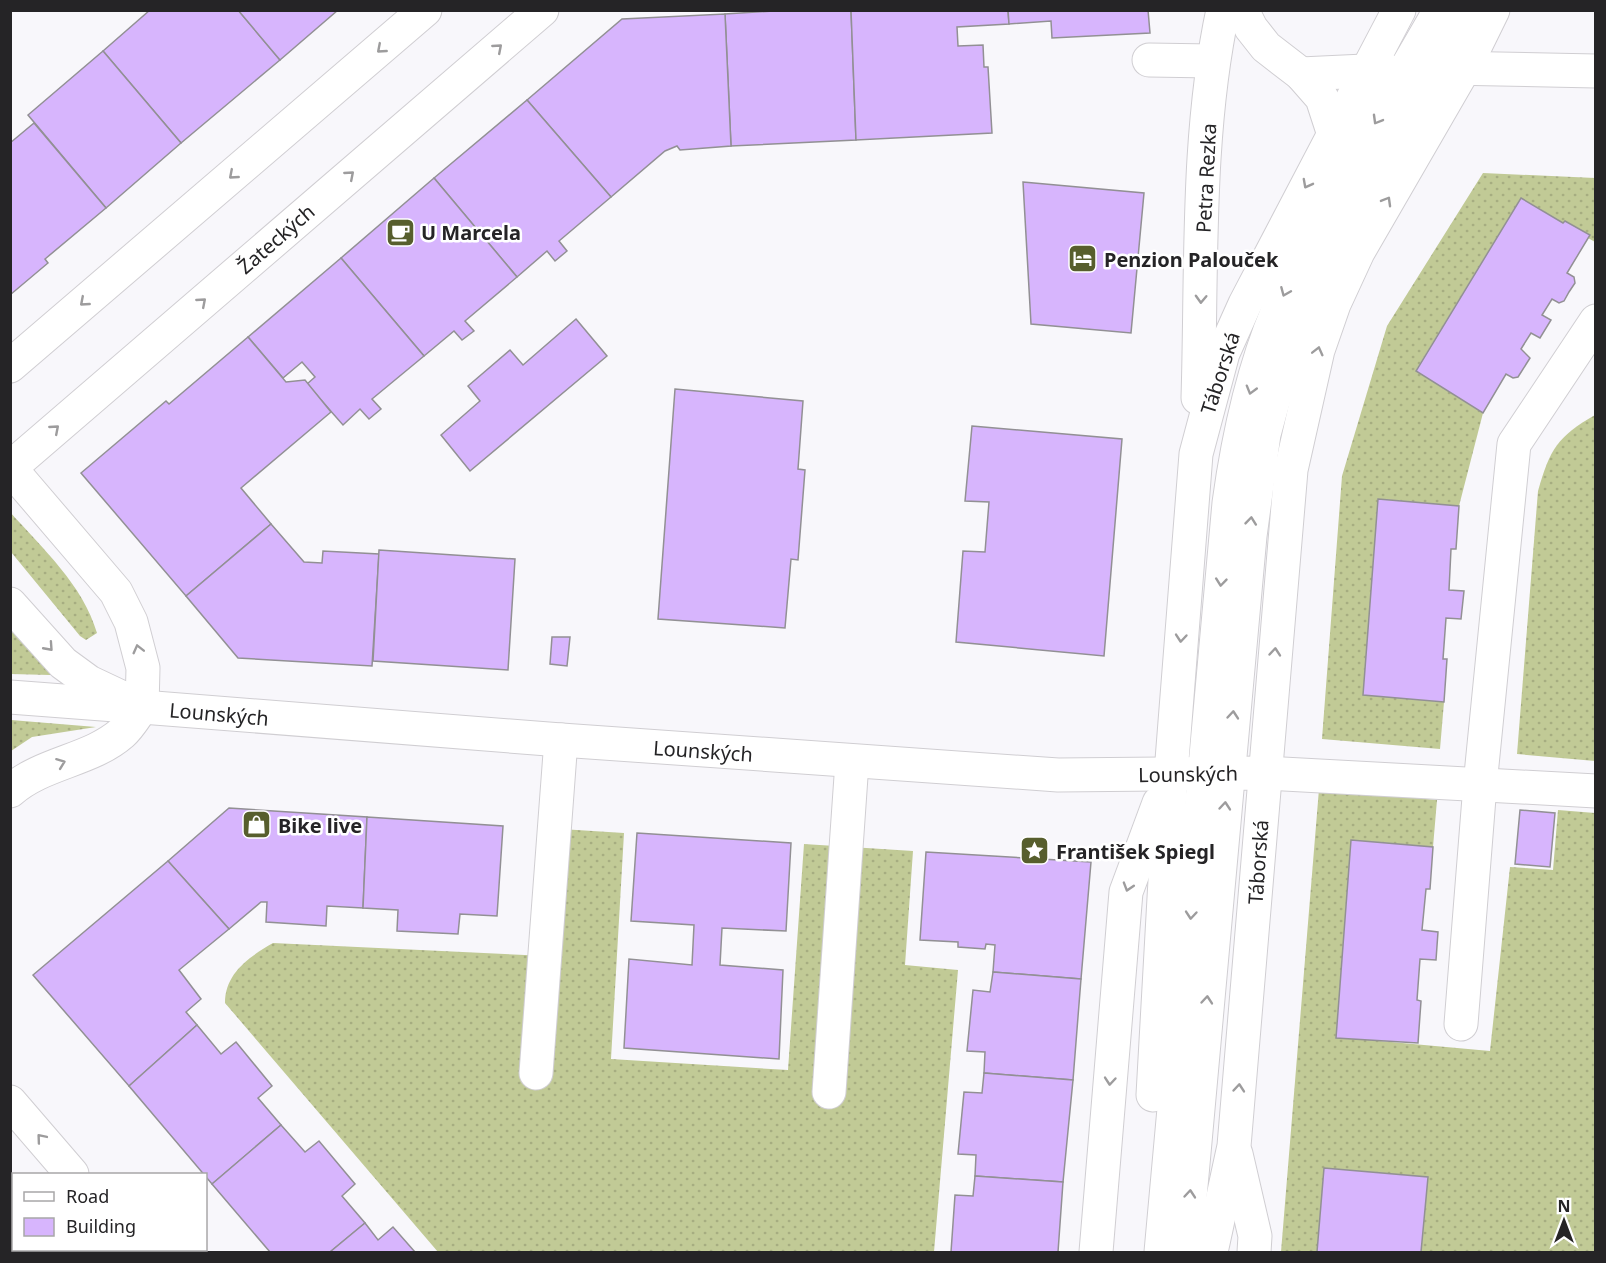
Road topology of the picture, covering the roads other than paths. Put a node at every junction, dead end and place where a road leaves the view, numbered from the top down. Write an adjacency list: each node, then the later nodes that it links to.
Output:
1 (425, 10): 20 (street, one-way to 20)
2 (542, 10): 22 (street, Žateckých, one-way to 2)
3 (1223, 10): 10 (street, Petra Rezka)
4 (1242, 10): 14 (street)
5 (1398, 10): 12 (street, Táborská)
6 (1440, 10): 11 (street)
7 (1467, 10): 11 (street)
8 (1493, 10): 11 (street, Táborská)
9 (1149, 60): 10 (street)
10 (1212, 61): 21 (street, Petra Rezka, one-way to 21)
11 (1435, 68): 12 (street); 13 (street); 16 (street, one-way to 16); 17 (street); 23 (street, Táborská, one-way to 11)
12 (1367, 71): 14 (street); 15 (street, Táborská)
13 (1596, 71)
14 (1301, 74): 15 (street)
15 (1334, 133): 16 (street); 21 (street, Táborská, one-way to 21)
16 (1344, 179): 17 (street); 30 (street, one-way to 30)
17 (1336, 241): 19 (street)
18 (1596, 321): 32 (street)
19 (1287, 351): 23 (street, Táborská); 30 (street, one-way to 19)
20 (10, 366)
21 (1196, 454): 29 (street, Táborská, one-way to 29)
22 (10, 468): 26 (street, Lounských, one-way to 22)
23 (1291, 470): 31 (street, Táborská, one-way to 23)
24 (10, 604): 26 (street, Lounských, one-way to 26)
25 (10, 698): 26 (street)
26 (142, 707): 27 (street, Lounských); 33 (street, one-way to 26)
27 (561, 741): 28 (street, Lounských); 36 (street)
28 (852, 762): 29 (street, Lounských); 37 (street)
29 (1171, 773): 30 (street, Lounských); 41 (street, Táborská, one-way to 41); 42 (street, Táborská)
30 (1216, 773): 31 (street, Lounských); 43 (street, one-way to 43); 44 (street, one-way to 30)
31 (1265, 773): 32 (street, Lounských); 39 (street, Táborská, one-way to 31)
32 (1480, 785): 34 (street, Lounských); 35 (street)
33 (10, 791)
34 (1596, 791)
35 (1461, 1024)
36 (536, 1073)
37 (829, 1092)
38 (10, 1102): 40 (street, one-way to 38)
39 (1234, 1146): 45 (street, Táborská); 46 (street)
40 (71, 1173)
41 (1096, 1252)
42 (1145, 1252)
43 (1161, 1252)
44 (1185, 1252)
45 (1211, 1252)
46 (1254, 1252)

